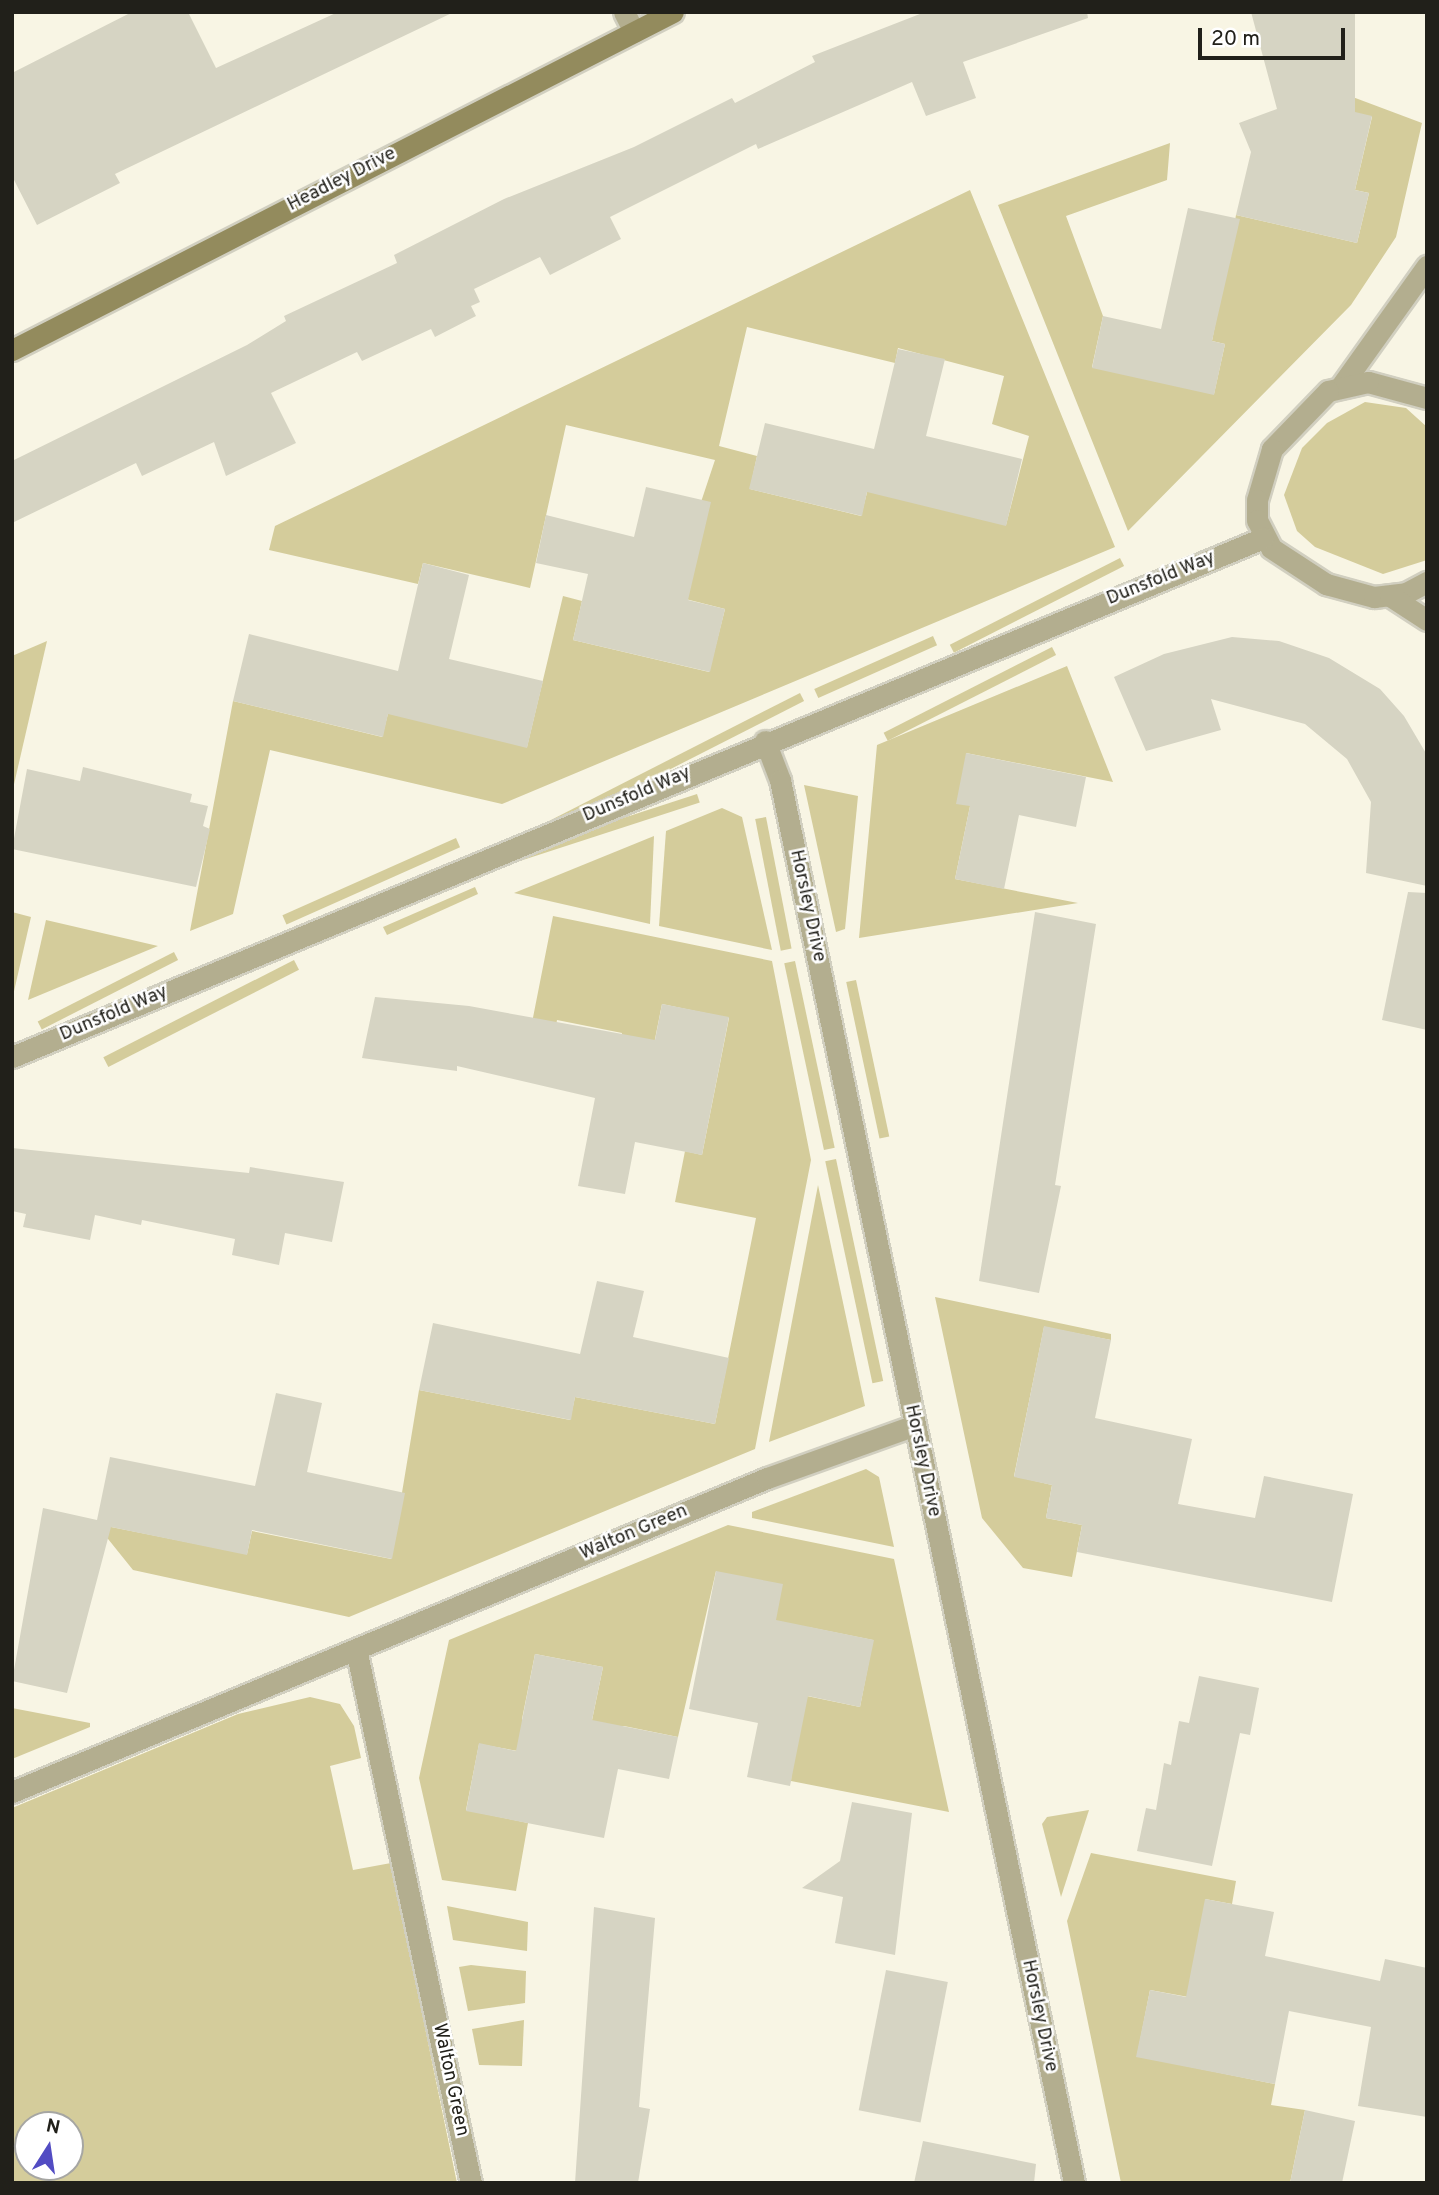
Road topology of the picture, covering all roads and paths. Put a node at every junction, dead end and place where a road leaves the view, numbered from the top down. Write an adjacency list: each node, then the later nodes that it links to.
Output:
1 (624, 12): 3 (street)
2 (673, 12): 3 (street, Headley Drive)
3 (634, 32): 5 (street, Headley Drive)
4 (1427, 266): 6 (street)
5 (12, 350)
6 (1341, 386): 7 (street); 8 (street)
7 (1427, 398)
8 (1263, 538): 10 (street); 12 (street, Dunsfold Way)
9 (1427, 582): 10 (street)
10 (1390, 596): 11 (street)
11 (1427, 620)
12 (765, 741): 13 (street, Dunsfold Way); 14 (street, Horsley Drive)
13 (12, 1057)
14 (915, 1425): 15 (street, Walton Green); 18 (street, Horsley Drive)
15 (356, 1649): 16 (street, Walton Green); 17 (street, Walton Green)
16 (12, 1792)
17 (471, 2183)
18 (1074, 2183)

